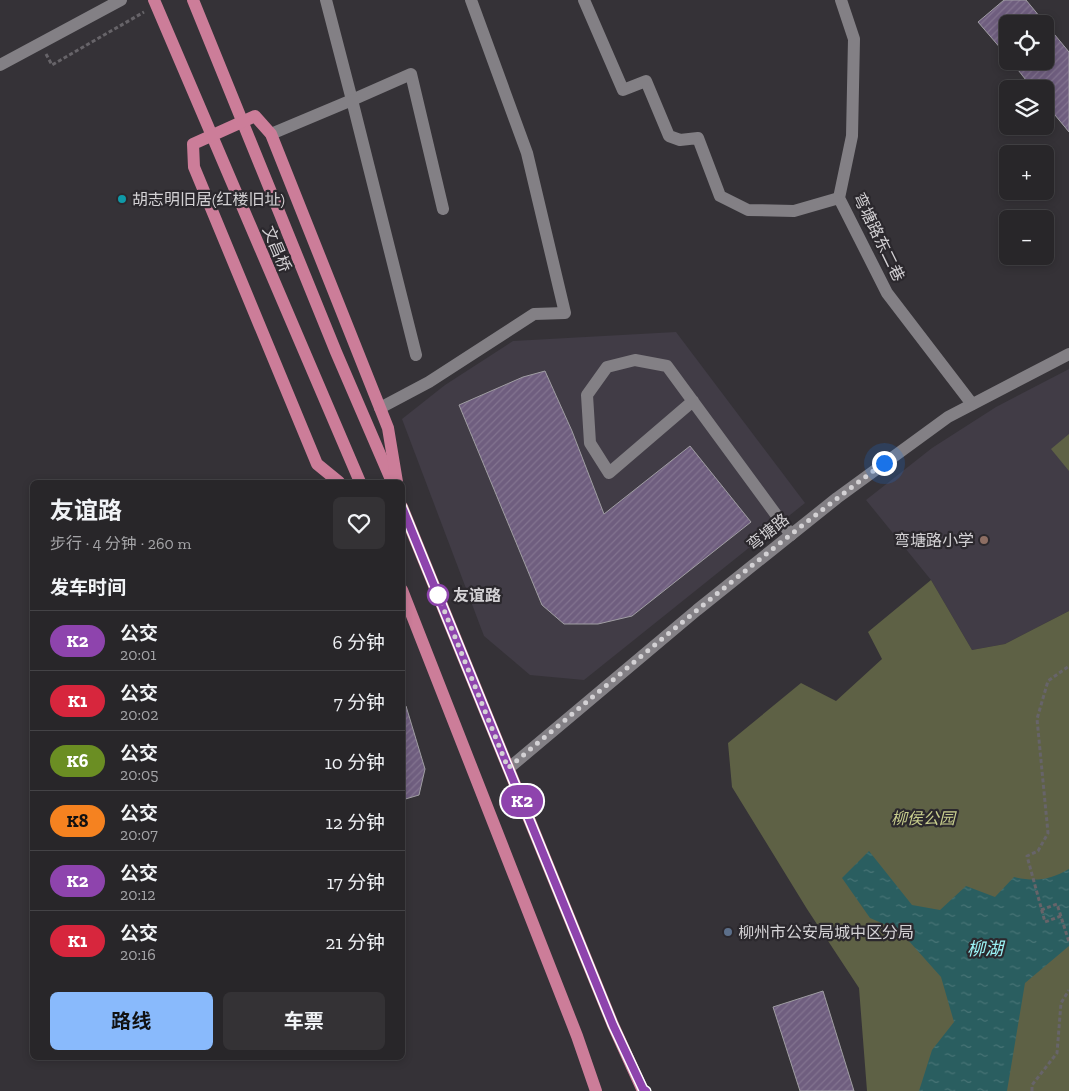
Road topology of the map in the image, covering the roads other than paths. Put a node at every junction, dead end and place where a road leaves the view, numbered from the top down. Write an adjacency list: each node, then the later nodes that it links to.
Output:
1 (120, 0): 8 (street)
2 (194, 0): 20 (main road, 文昌桥)
3 (326, 0): 9 (street)
4 (471, 0): 17 (street)
5 (584, 0): 11 (street)
6 (841, 0): 11 (street, 弯塘路东二巷)
7 (155, 3): 19 (main road, 文昌桥)
8 (0, 65)
9 (352, 100): 10 (street); 12 (street); 14 (street)
10 (271, 134): 17 (main road); 18 (main road)
11 (839, 198): 16 (street, 弯塘路东二巷)
12 (443, 209)
13 (1069, 354): 16 (street, 弯塘路)
14 (416, 355)
15 (693, 401): 15 (street); 23 (street)
16 (972, 404): 23 (street, 弯塘路)
17 (380, 408): 21 (main road)
18 (337, 480)
19 (359, 480)
20 (391, 480)
21 (397, 480)
22 (405, 514): 25 (main road)
23 (791, 534): 25 (street, 弯塘路)
24 (405, 598): 27 (main road)
25 (508, 768): 26 (main road)
26 (644, 1090)
27 (596, 1091)

